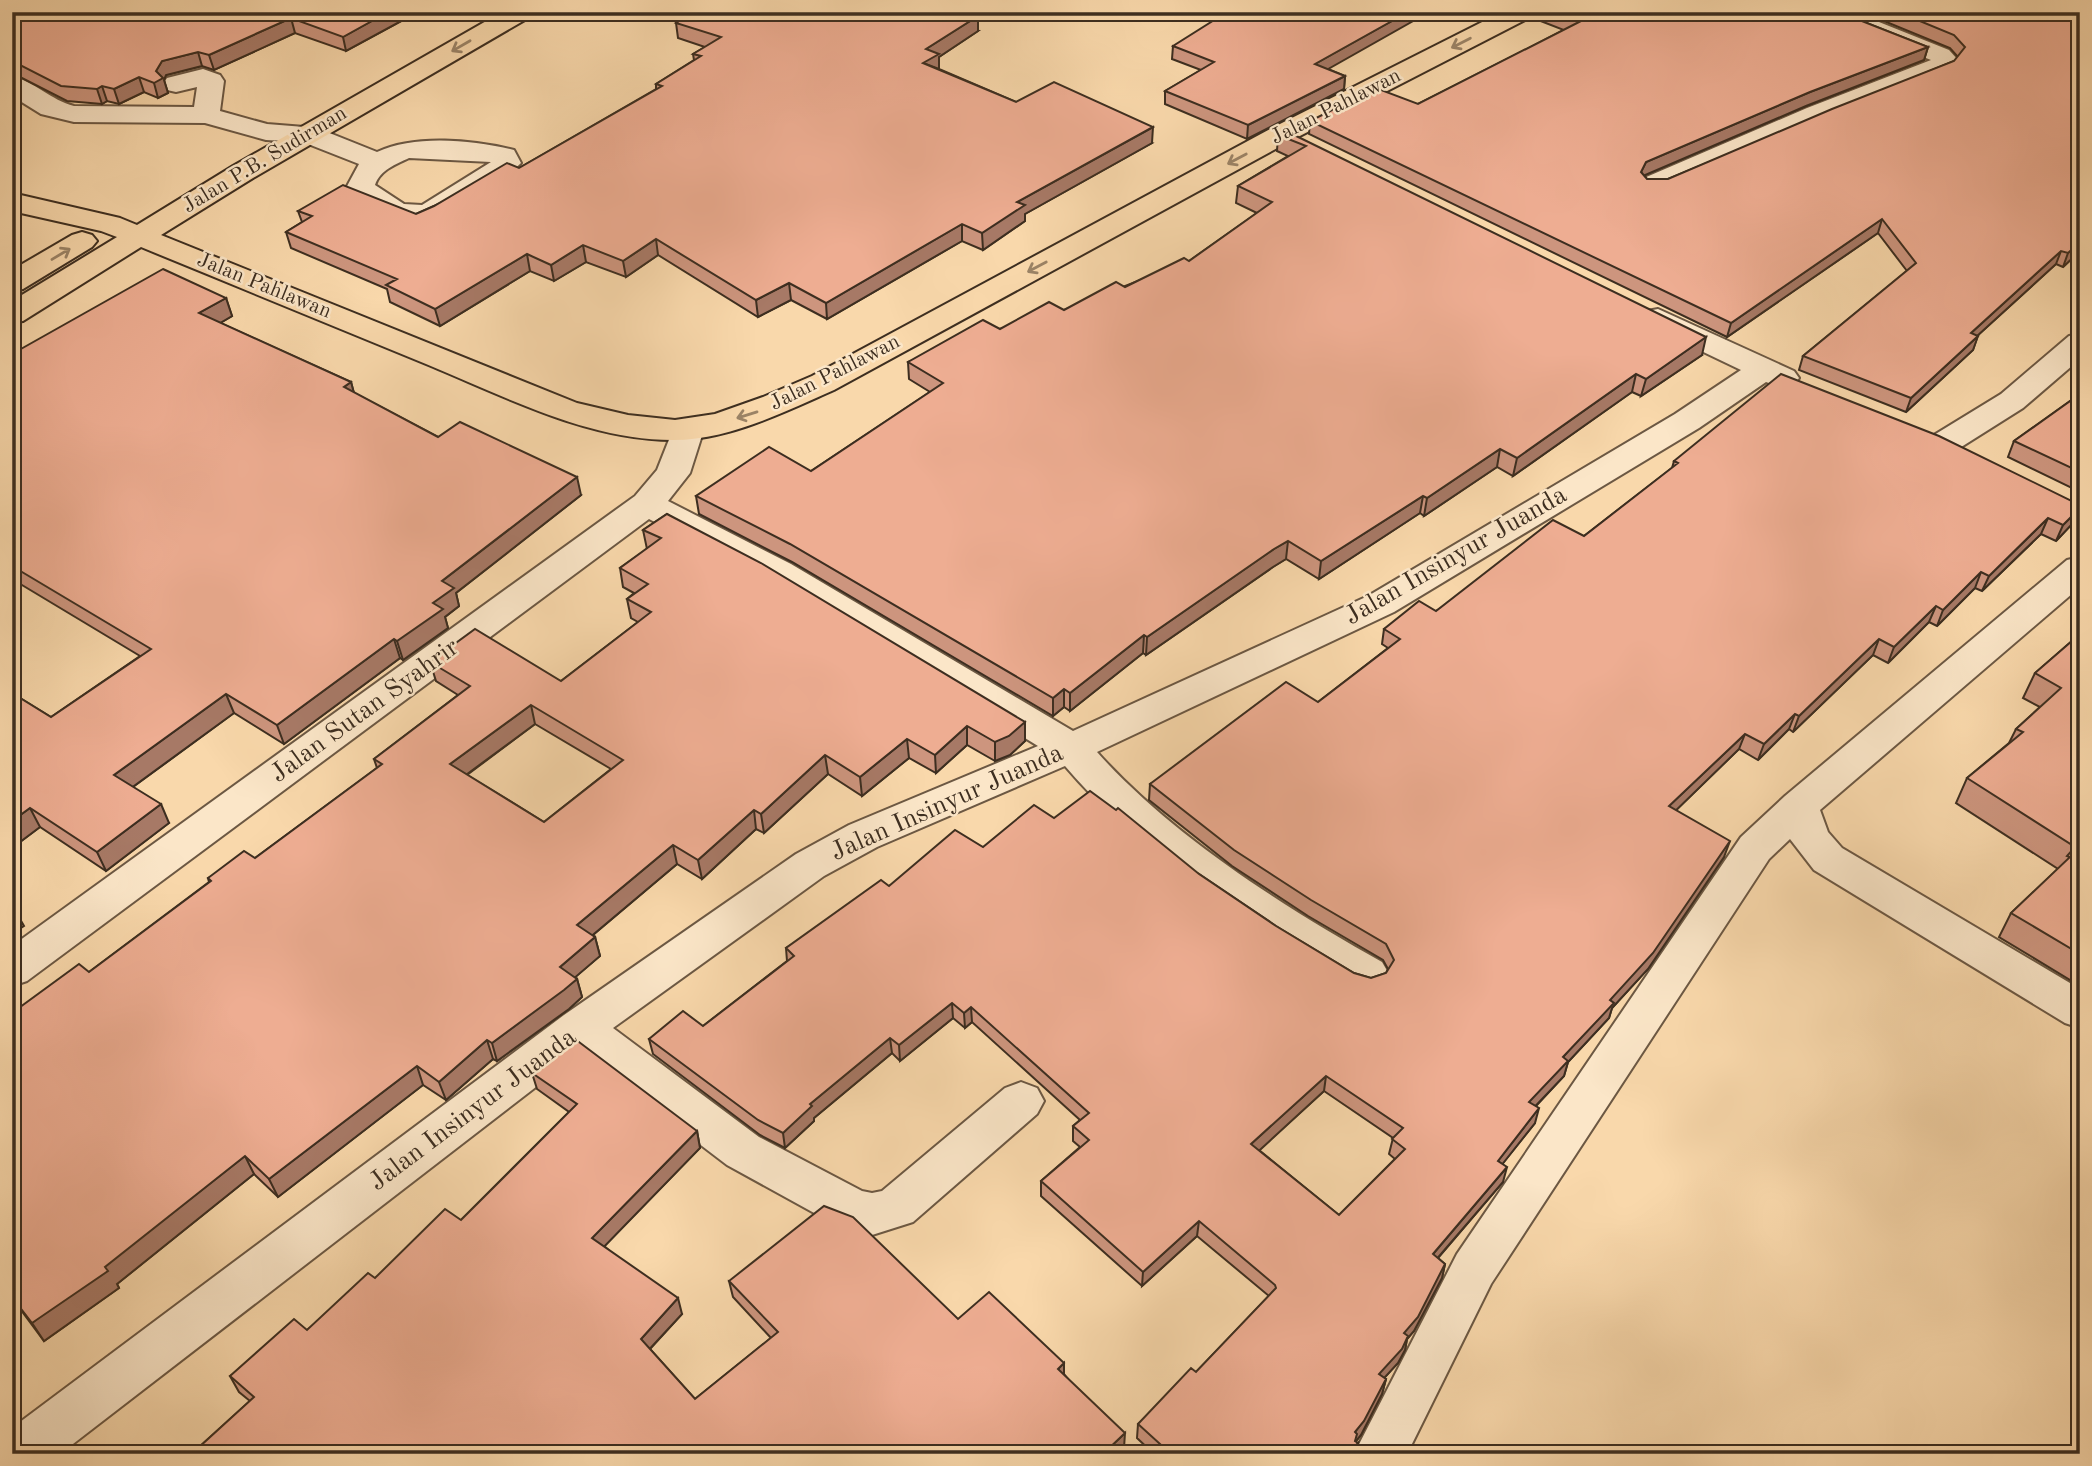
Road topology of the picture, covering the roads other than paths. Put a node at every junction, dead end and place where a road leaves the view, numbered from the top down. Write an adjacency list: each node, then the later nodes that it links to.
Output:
1 (481, 12): 8 (main road, Jalan P.B. Sudirman)
2 (521, 12): 9 (main road, Jalan P.B. Sudirman, one-way to 9)
3 (1522, 12): 21 (main road, Jalan Pahlawan, one-way to 21)
4 (1831, 12): 11 (street)
5 (12, 84): 6 (street)
6 (155, 97): 7 (street); 7 (street)
7 (206, 115): 8 (street)
8 (266, 132): 9 (street); 13 (main road, Jalan P.B. Sudirman)
9 (307, 134): 10 (street); 14 (main road, Jalan P.B. Sudirman)
10 (380, 163)
11 (1654, 184)
12 (12, 202): 13 (main road, Jalan Pahlawan)
13 (110, 224): 14 (main road, Jalan Pahlawan); 15 (main road, Jalan P.B. Sudirman, one-way to 13)
14 (139, 236): 17 (main road, Jalan P.B. Sudirman); 21 (main road, Jalan Pahlawan)
15 (12, 283)
16 (1628, 303): 19 (street)
17 (12, 314)
18 (2080, 343): 22 (street)
19 (1763, 370): 20 (street); 25 (street, Jalan Insinyur Juanda)
20 (1812, 390)
21 (688, 429): 23 (street)
22 (1983, 460)
23 (658, 491): 25 (street); 27 (street, Jalan Sutan Syahrir)
24 (2080, 568): 26 (street)
25 (1071, 748): 28 (street); 30 (street, Jalan Insinyur Juanda)
26 (1800, 806): 29 (street); 33 (street)
27 (12, 969)
28 (1367, 974)
29 (2080, 1011)
30 (580, 1028): 31 (street); 32 (street, Jalan Insinyur Juanda)
31 (1021, 1101)
32 (19, 1454)
33 (1380, 1454)

